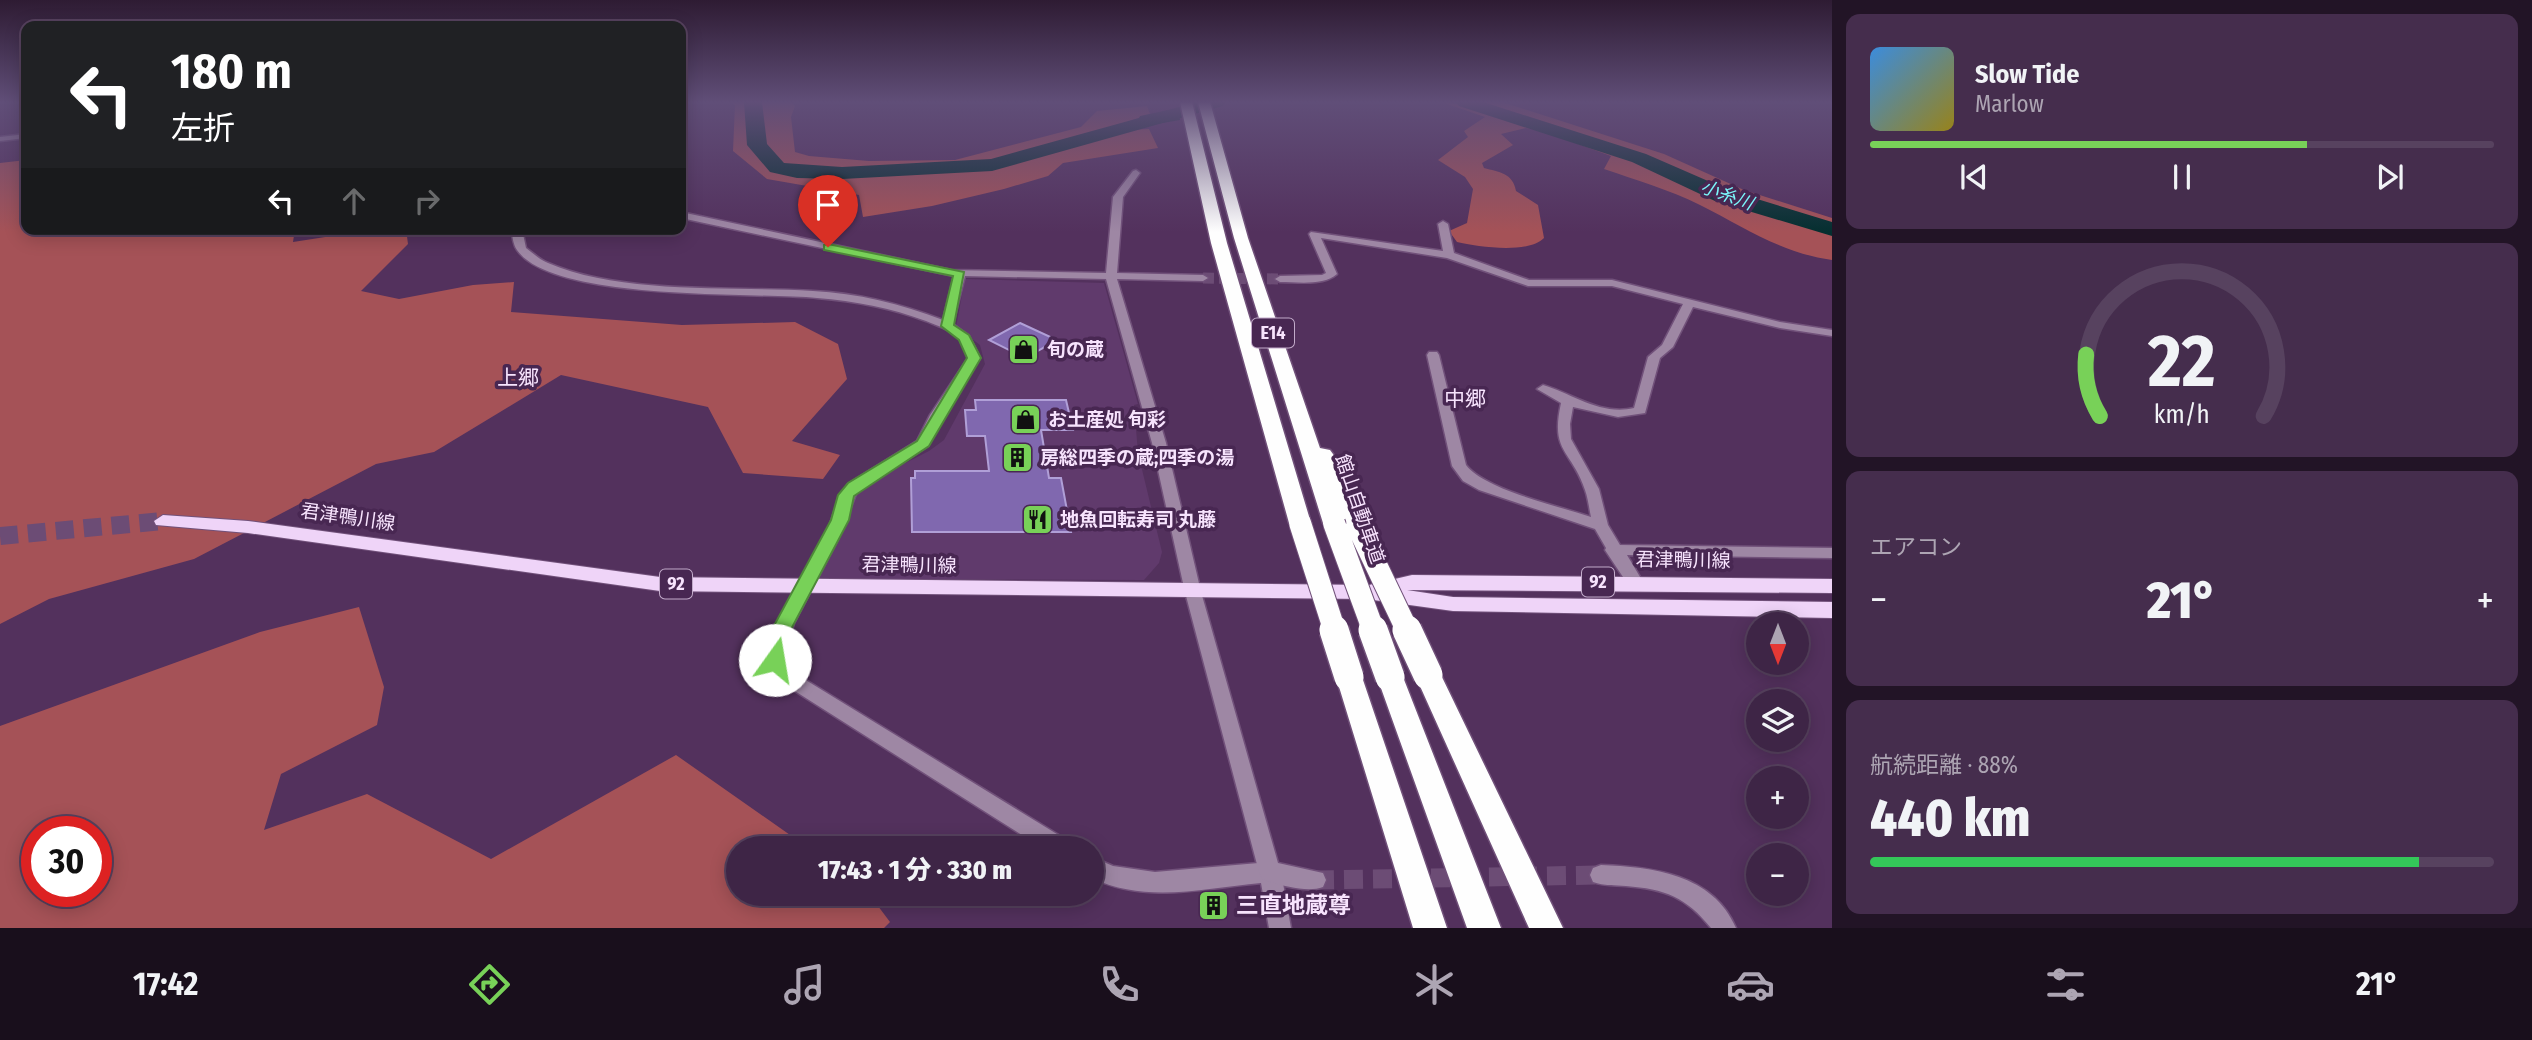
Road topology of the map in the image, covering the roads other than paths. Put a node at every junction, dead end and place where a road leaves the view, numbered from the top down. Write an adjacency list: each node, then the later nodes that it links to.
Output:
1 (1204, 145): 35 (highway, E14, bridge)
2 (1205, 145): 19 (highway, E14)
3 (1136, 173): 9 (street)
4 (686, 216): 8 (street)
5 (1443, 224): 7 (street)
6 (518, 235): 13 (street)
7 (1449, 255): 11 (street); 12 (street)
8 (960, 274): 9 (street); 13 (street)
9 (1111, 277): 10 (street); 26 (street)
10 (1203, 278)
11 (1280, 279)
12 (1689, 304): 14 (street); 17 (street)
13 (947, 326): 24 (street)
14 (1832, 333)
15 (1433, 355): 20 (street)
16 (1543, 389): 17 (street)
17 (1567, 403): 20 (street)
18 (163, 521): 24 (main road, 君津鴨川線 / 92)
19 (1345, 524): 36 (highway, 館山自動車道, bridge); 37 (highway, bridge)
20 (1600, 524): 21 (street)
21 (1613, 550): 22 (street); 23 (street)
22 (1832, 553)
23 (1635, 582): 25 (main road, 君津鴨川線 / 92); 27 (main road, 君津鴨川線 / 92)
24 (803, 586): 26 (main road, 君津鴨川線 / 92); 29 (street)
25 (1832, 586)
26 (1193, 592): 27 (main road, 君津鴨川線 / 92); 31 (street)
27 (1366, 592): 28 (main road, 君津鴨川線 / 92)
28 (1832, 610)
29 (1042, 836)
30 (1104, 872): 31 (street)
31 (1270, 872): 33 (street); 34 (street)
32 (1601, 875): 38 (street)
33 (1315, 880)
34 (1280, 928)
35 (1430, 928)
36 (1484, 928)
37 (1546, 928)
38 (1726, 928)

